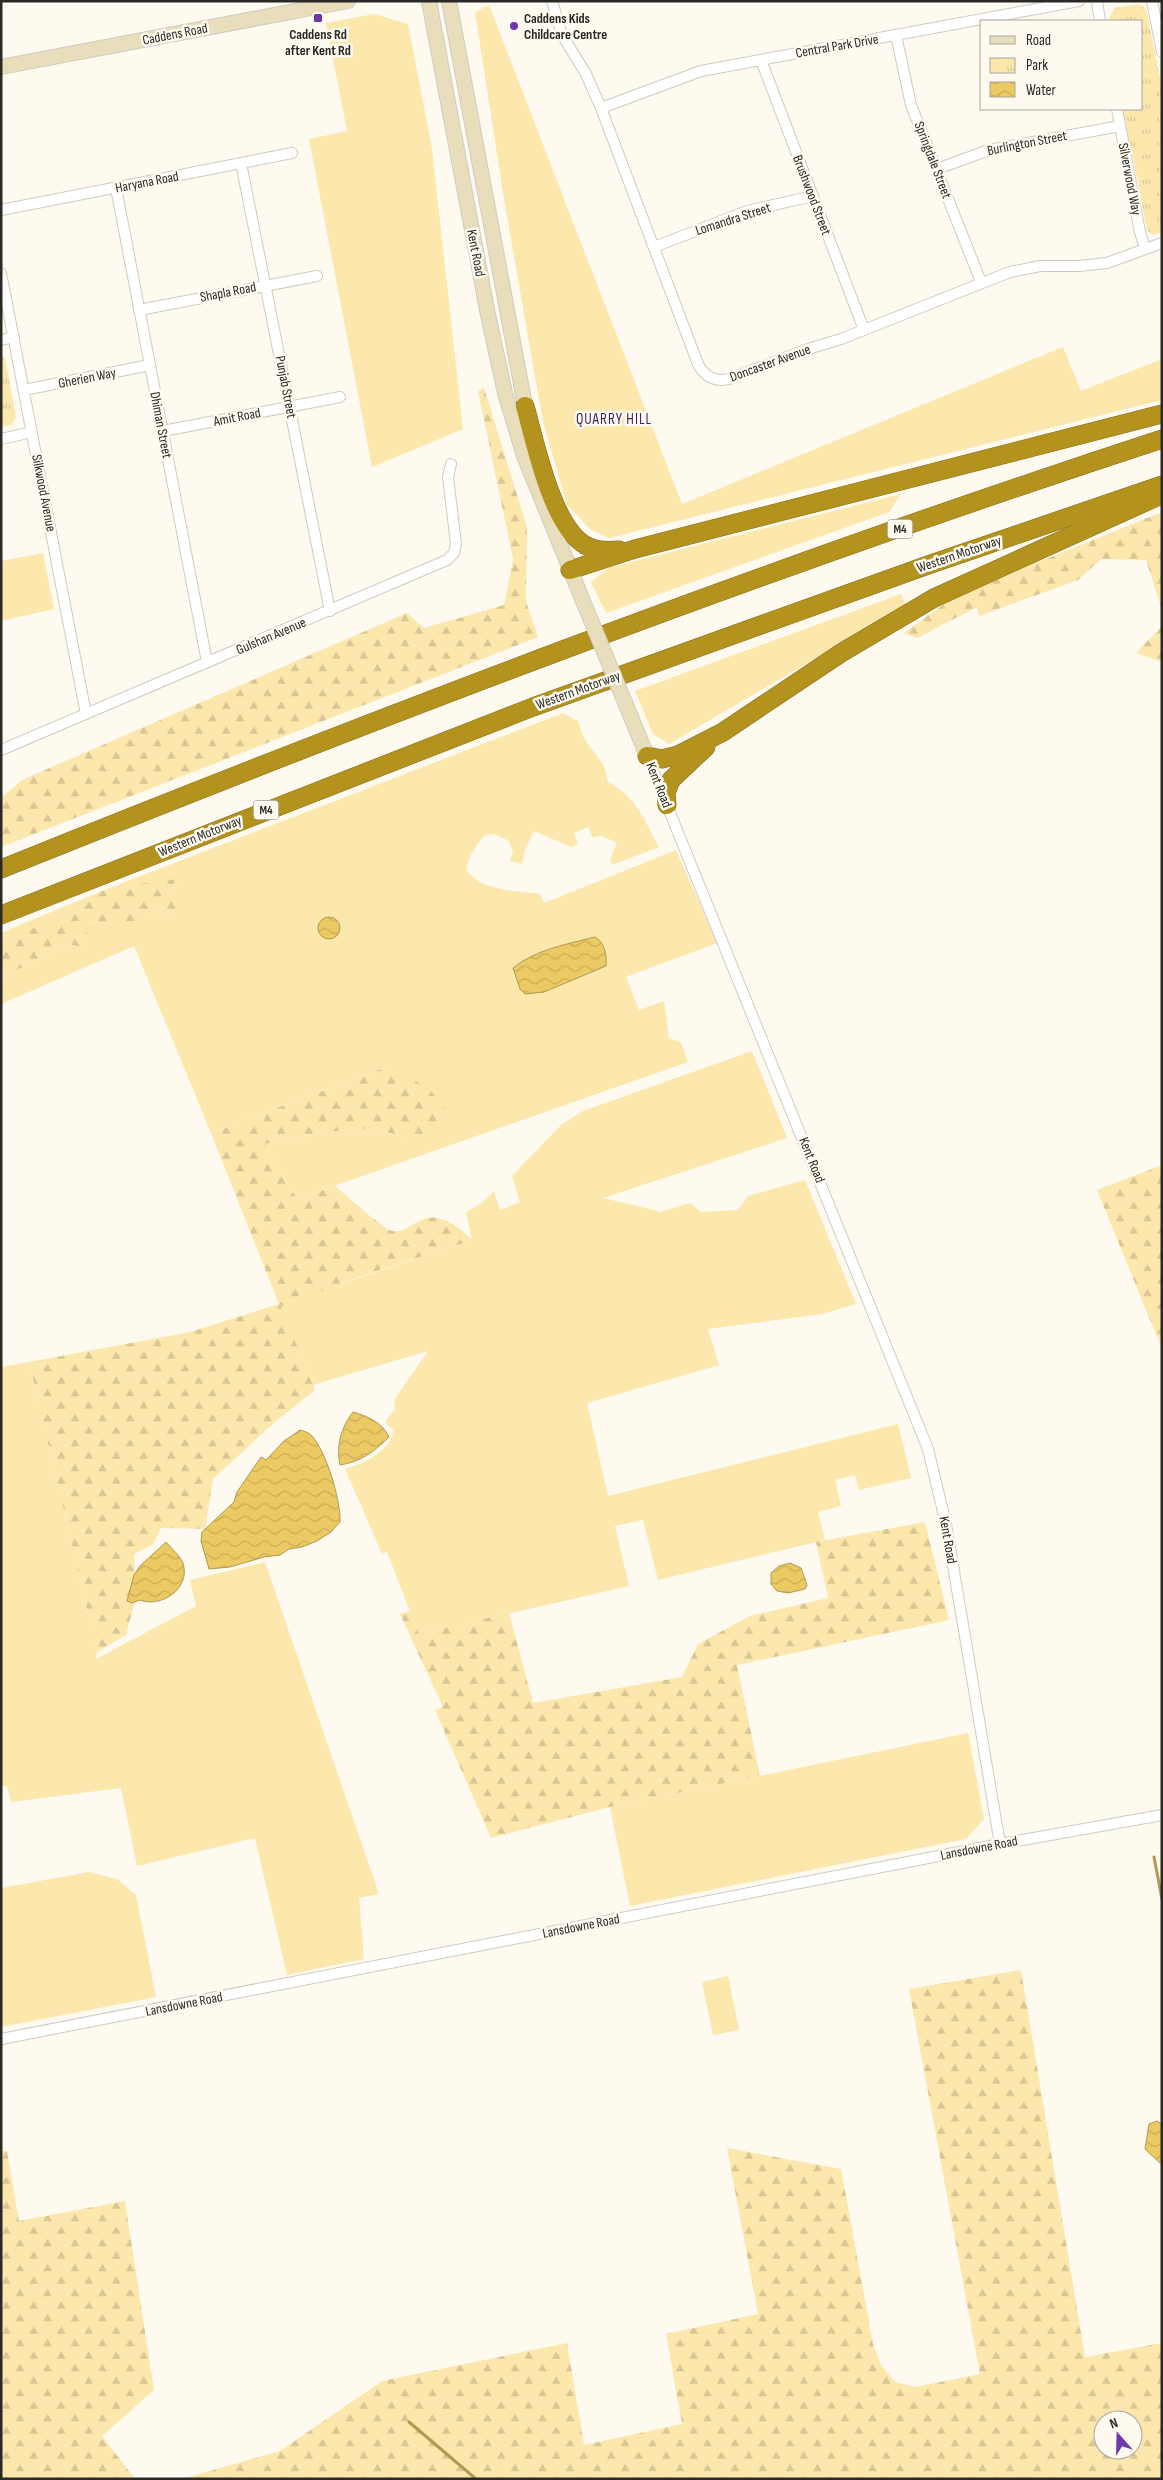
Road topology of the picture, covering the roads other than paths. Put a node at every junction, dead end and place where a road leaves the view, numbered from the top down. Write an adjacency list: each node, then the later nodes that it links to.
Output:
1 (348, 1): 12 (main road, Caddens Road)
2 (429, 1): 46 (main road, Kent Road)
3 (449, 1): 37 (main road, Kent Road)
4 (552, 1): 13 (street, Doncaster Avenue)
5 (1079, 1): 9 (street, Central Park Drive)
6 (1097, 1): 8 (street)
7 (1152, 1): 10 (street)
8 (1100, 20)
9 (896, 35): 11 (street, Central Park Drive); 18 (street, Springdale Street)
10 (1162, 52)
11 (761, 60): 13 (street, Central Park Drive); 20 (street, Brushwood Street)
12 (1, 67)
13 (600, 108): 23 (street, Doncaster Avenue)
14 (1117, 110): 15 (street, Silverwood Way)
15 (1120, 126): 18 (street, Burlington Street); 24 (street, Silverwood Way)
16 (292, 153): 17 (street, Haryana Road)
17 (241, 163): 19 (street, Haryana Road); 28 (street, Punjab Street)
18 (937, 169): 27 (street, Springdale Street)
19 (116, 188): 21 (street, Haryana Road); 29 (street, Dhiman Street)
20 (813, 196): 23 (street, Lomandra Street); 30 (street, Brushwood Street)
21 (1, 210)
22 (1162, 243): 24 (street, Doncaster Avenue)
23 (654, 247): 30 (street, Doncaster Avenue)
24 (1145, 250): 27 (street, Doncaster Avenue)
25 (1, 272): 31 (street, Silkwood Avenue)
26 (317, 276): 28 (street, Shapla Road)
27 (981, 282): 30 (street, Doncaster Avenue)
28 (265, 285): 29 (street, Shapla Road); 36 (street, Punjab Street)
29 (139, 310): 33 (street, Dhiman Street)
30 (864, 330)
31 (14, 338): 32 (street); 34 (street, Silkwood Avenue)
32 (1, 340)
33 (150, 365): 34 (street, Gherien Way); 39 (street, Dhiman Street)
34 (24, 390): 40 (street, Silkwood Avenue)
35 (340, 397): 36 (street, Amit Road)
36 (290, 406): 39 (street, Amit Road); 49 (street, Punjab Street)
37 (525, 406): 46 (main road, Kent Road); 47 (highway)
38 (1162, 414): 47 (highway)
39 (163, 431): 50 (street, Dhiman Street)
40 (32, 432): 41 (street); 51 (street, Silkwood Avenue)
41 (1, 438)
42 (1162, 439): 56 (highway, M4)
43 (451, 464): 49 (street, Gulshan Avenue)
44 (1162, 485): 57 (highway, Western Motorway / M4)
45 (1162, 495): 52 (highway)
46 (542, 500): 48 (main road, Kent Road)
47 (635, 549): 48 (highway)
48 (570, 570): 54 (main road, Kent Road, bridge)
49 (330, 611): 50 (street, Gulshan Avenue)
50 (207, 662): 51 (street, Gulshan Avenue)
51 (86, 714): 53 (street, Gulshan Avenue)
52 (723, 732): 54 (highway); 55 (highway)
53 (1, 750)
54 (647, 756): 55 (street, Kent Road)
55 (667, 805): 59 (street, Kent Road)
56 (1, 869)
57 (1, 915)
58 (1162, 1815): 59 (street, Lansdowne Road)
59 (1000, 1844): 60 (street, Lansdowne Road)
60 (1, 2040)

